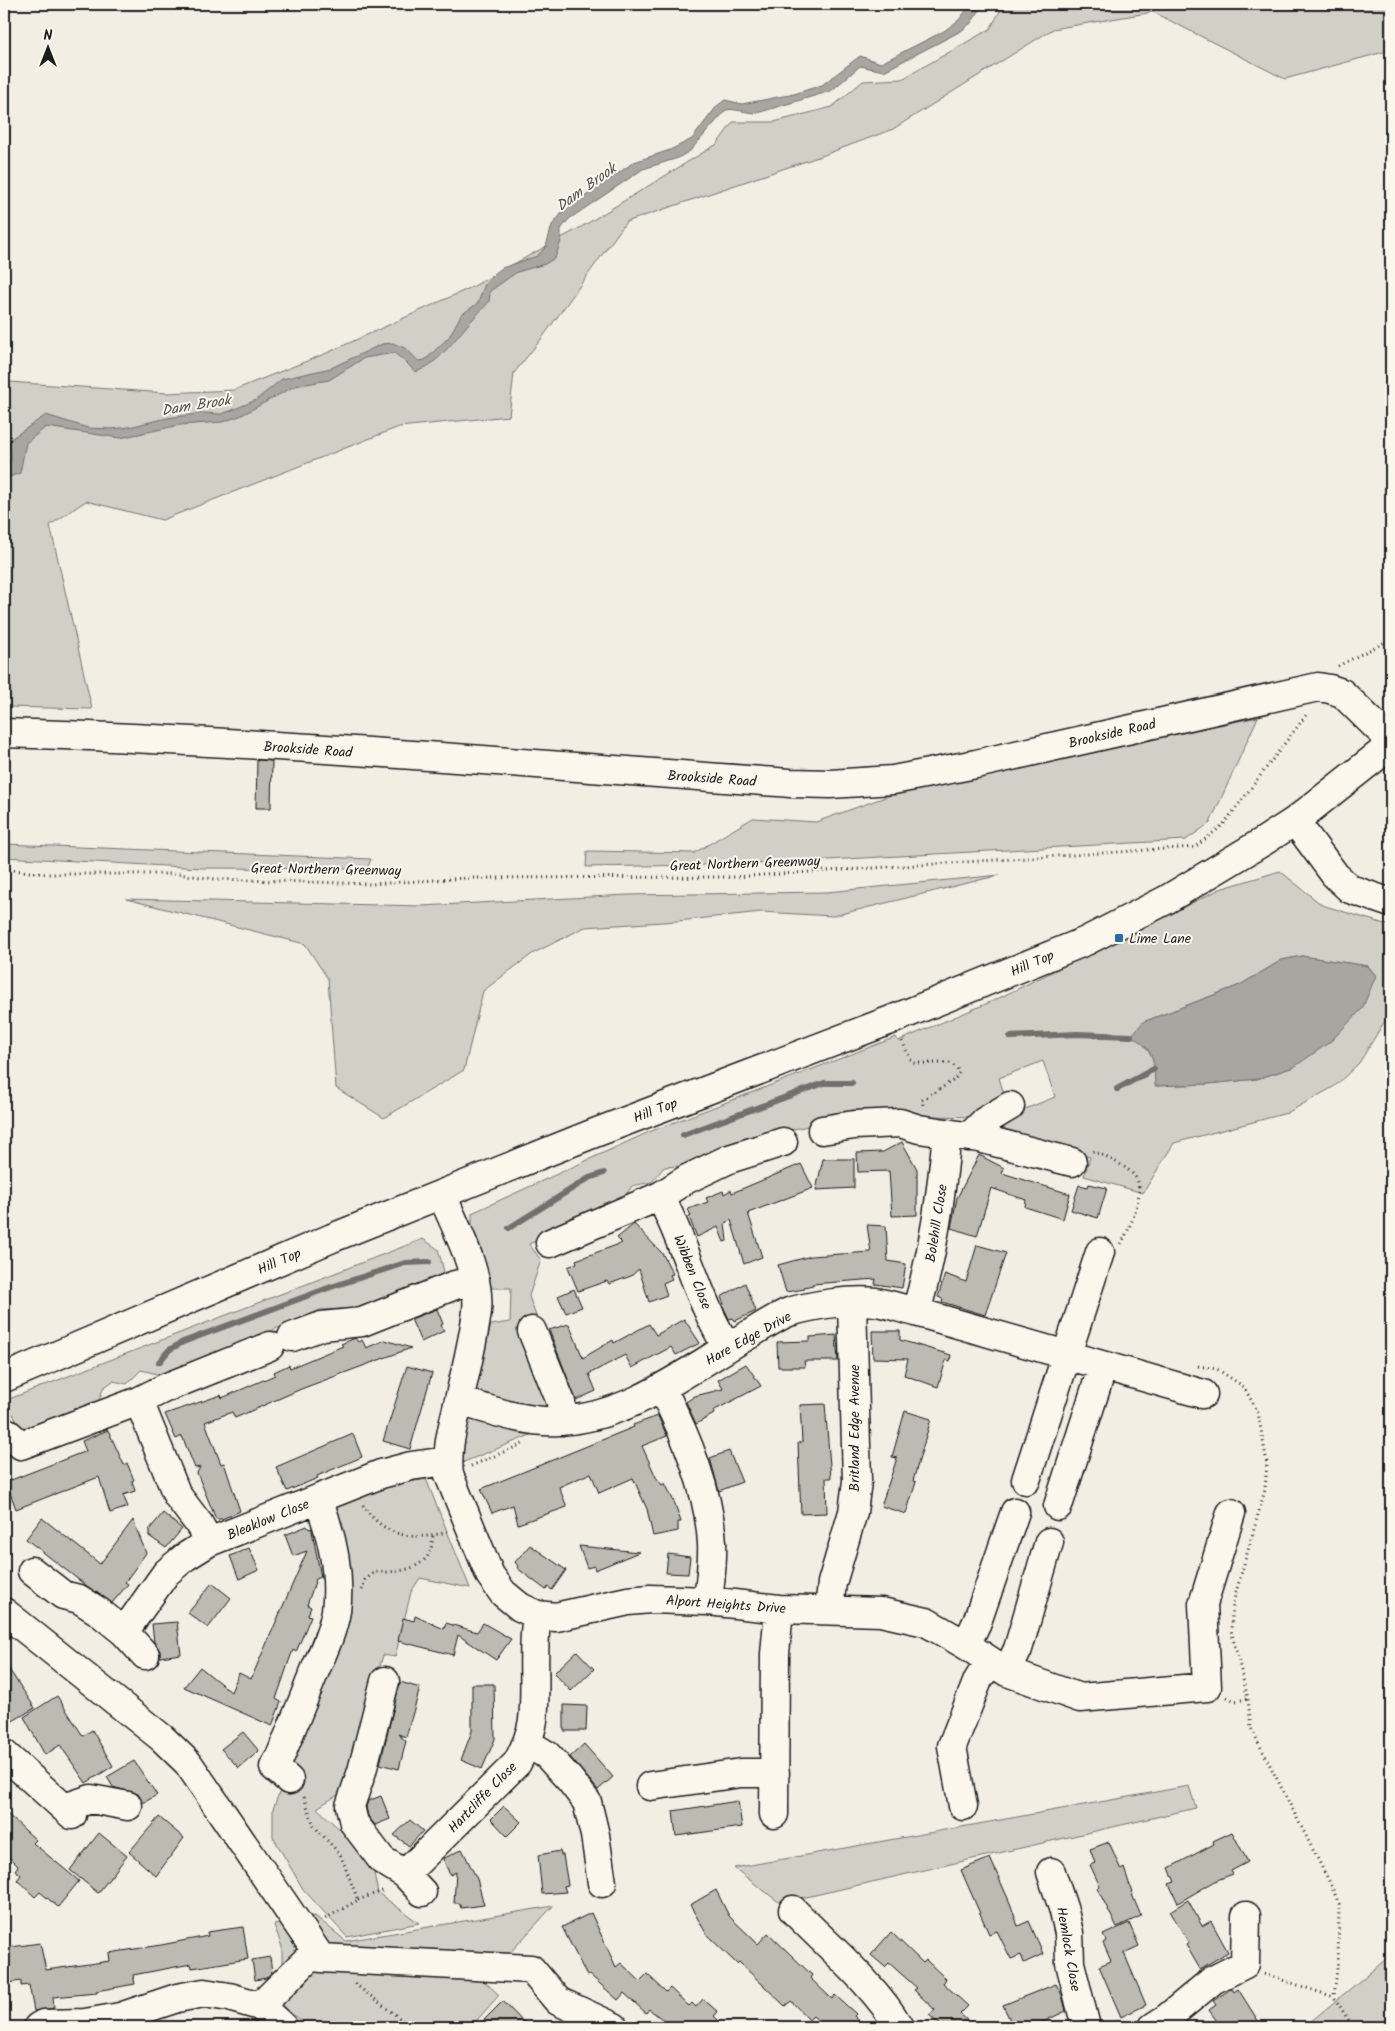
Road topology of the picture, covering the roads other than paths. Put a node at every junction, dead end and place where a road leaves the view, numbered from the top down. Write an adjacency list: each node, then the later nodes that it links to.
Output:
1 (4, 733): 2 (street, Brookside Road)
2 (1391, 743): 3 (street, Hill Top)
3 (1295, 821): 4 (street); 10 (street, Hill Top)
4 (1391, 903)
5 (1010, 1106): 7 (street)
6 (822, 1130): 7 (street)
7 (965, 1136): 9 (street); 16 (street, Bolehill Close)
8 (783, 1142): 11 (street)
9 (1080, 1155)
10 (442, 1195): 14 (street, Alport Heights Drive); 21 (street, Hill Top)
11 (660, 1196): 12 (street); 18 (street, Wibben Close)
12 (550, 1243)
13 (1110, 1250): 19 (street)
14 (475, 1280): 24 (street, Alport Heights Drive); 25 (street)
15 (852, 1302): 16 (street, Hare Edge Drive); 18 (street, Hare Edge Drive); 39 (street, Britland Edge Avenue)
16 (916, 1312): 19 (street, Hare Edge Drive)
17 (532, 1331): 26 (street)
18 (727, 1347): 22 (street, Hare Edge Drive)
19 (1066, 1355): 20 (street, Hare Edge Drive); 29 (street)
20 (1103, 1366): 23 (street, Hare Edge Drive); 31 (street)
21 (4, 1378)
22 (662, 1389): 26 (street, Hare Edge Drive); 37 (street)
23 (1202, 1394)
24 (459, 1400): 26 (street, Hare Edge Drive); 28 (street, Alport Heights Drive)
25 (139, 1401): 27 (street); 34 (street)
26 (562, 1421)
27 (6, 1432)
28 (450, 1473): 30 (street, Bleaklow Close); 41 (street, Alport Heights Drive)
29 (1026, 1480)
30 (318, 1499): 34 (street, Bleaklow Close); 51 (street)
31 (1058, 1506)
32 (1016, 1512): 43 (street)
33 (1231, 1513): 45 (street, Alport Heights Drive)
34 (209, 1542): 42 (street, Bleaklow Close)
35 (1049, 1542): 45 (street)
36 (32, 1571): 42 (street)
37 (708, 1601): 38 (street, Alport Heights Drive); 41 (street, Alport Heights Drive)
38 (779, 1609): 39 (street, Alport Heights Drive); 49 (street)
39 (829, 1610): 43 (street, Alport Heights Drive)
40 (4, 1612): 59 (street)
41 (537, 1615): 47 (street, Hartcliffe Close)
42 (124, 1632): 44 (street)
43 (966, 1645): 45 (street, Alport Heights Drive)
44 (145, 1655)
45 (998, 1667): 53 (street)
46 (385, 1680): 47 (street, Hartcliffe Close)
47 (526, 1743): 56 (street)
48 (4, 1754): 52 (street)
49 (775, 1772): 50 (street); 54 (street)
50 (650, 1786)
51 (296, 1788)
52 (128, 1806)
53 (962, 1806)
54 (774, 1814)
55 (1051, 1872): 65 (street, Hemlock Close)
56 (602, 1883)
57 (793, 1910): 64 (street)
58 (1246, 1916): 66 (street)
59 (309, 1942): 60 (street); 63 (street)
60 (260, 2006): 61 (street); 62 (street)
61 (38, 2027)
62 (283, 2027)
63 (614, 2027)
64 (899, 2027)
65 (1086, 2027)
66 (1153, 2027)

